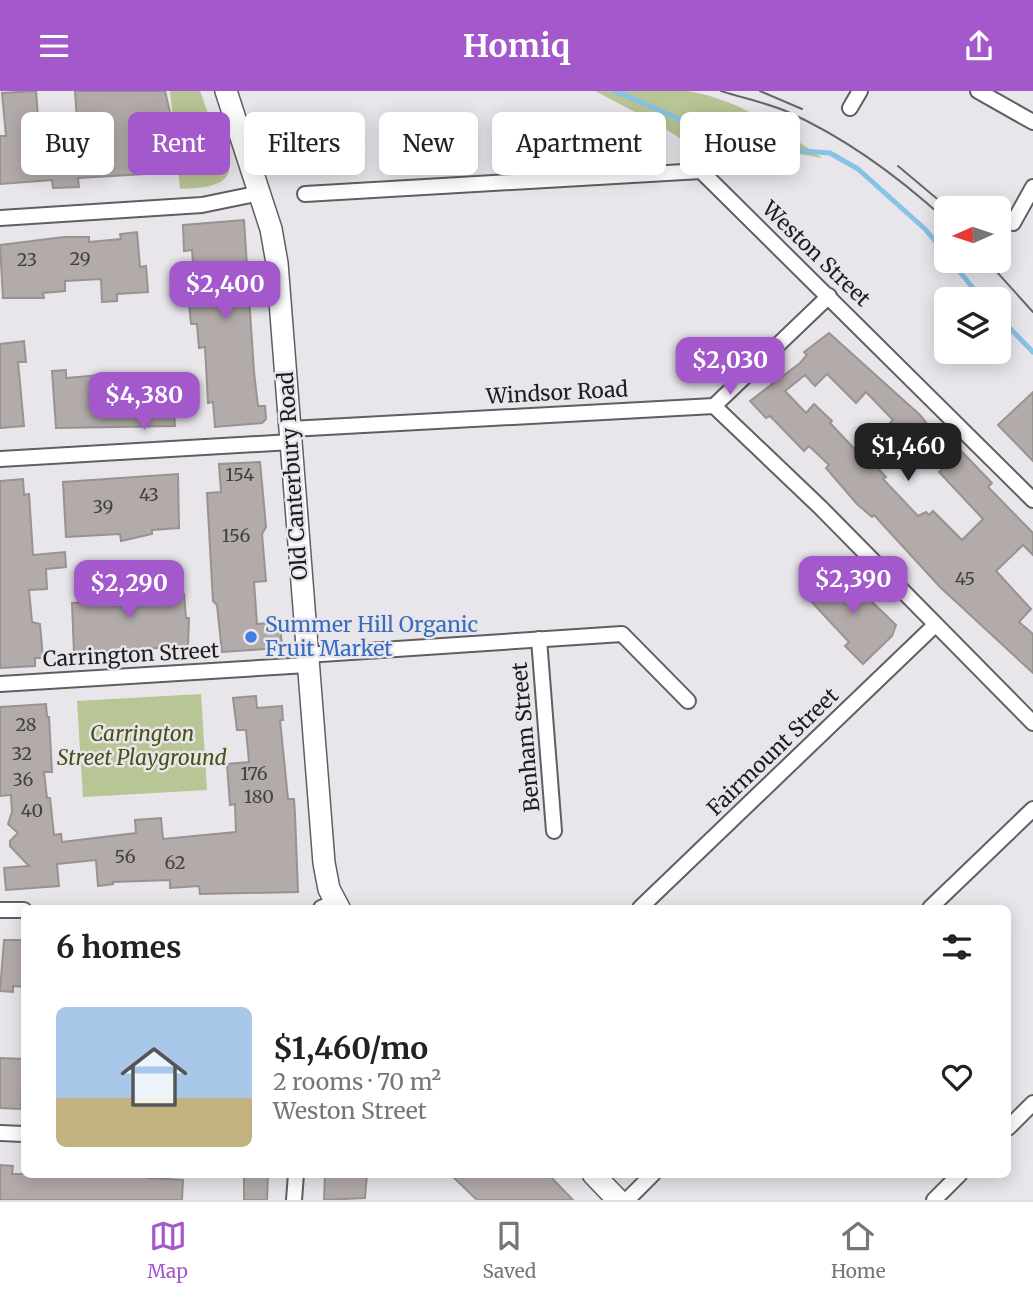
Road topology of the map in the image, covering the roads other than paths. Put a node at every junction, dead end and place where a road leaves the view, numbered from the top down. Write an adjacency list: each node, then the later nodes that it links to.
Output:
1 (226, 91): 7 (main road, Old Canterbury Road)
2 (859, 91): 4 (street)
3 (978, 91): 5 (street)
4 (850, 108)
5 (1033, 122)
6 (1033, 187): 10 (street)
7 (260, 193): 9 (street); 13 (main road, Old Canterbury Road)
8 (305, 194): 11 (street, Weston Street)
9 (0, 218)
10 (1013, 223)
11 (829, 296): 12 (street); 15 (street, Weston Street)
12 (714, 406): 13 (street, Windsor Road); 16 (street)
13 (290, 435): 14 (street, Windsor Road); 18 (main road, Old Canterbury Road)
14 (0, 459)
15 (1033, 500)
16 (934, 626): 21 (street); 25 (street, Fairmount Street)
17 (539, 639): 18 (street, Carrington Street); 20 (street, Carrington Street); 23 (street, Benham Street)
18 (307, 660): 19 (street, Carrington Street); 24 (main road, Old Canterbury Road)
19 (0, 684)
20 (688, 701)
21 (1033, 723)
22 (1033, 809): 26 (street)
23 (554, 831)
24 (331, 905)
25 (643, 905)
26 (933, 905)
27 (0, 910): 28 (street)
28 (21, 910)
29 (1033, 1104): 30 (street)
30 (1011, 1125)
31 (0, 1133): 32 (street)
32 (21, 1133)
33 (296, 1178): 37 (street)
34 (597, 1178): 38 (main road)
35 (649, 1178): 39 (street)
36 (956, 1178): 40 (street)
37 (294, 1200)
38 (618, 1200)
39 (626, 1200)
40 (934, 1200)

